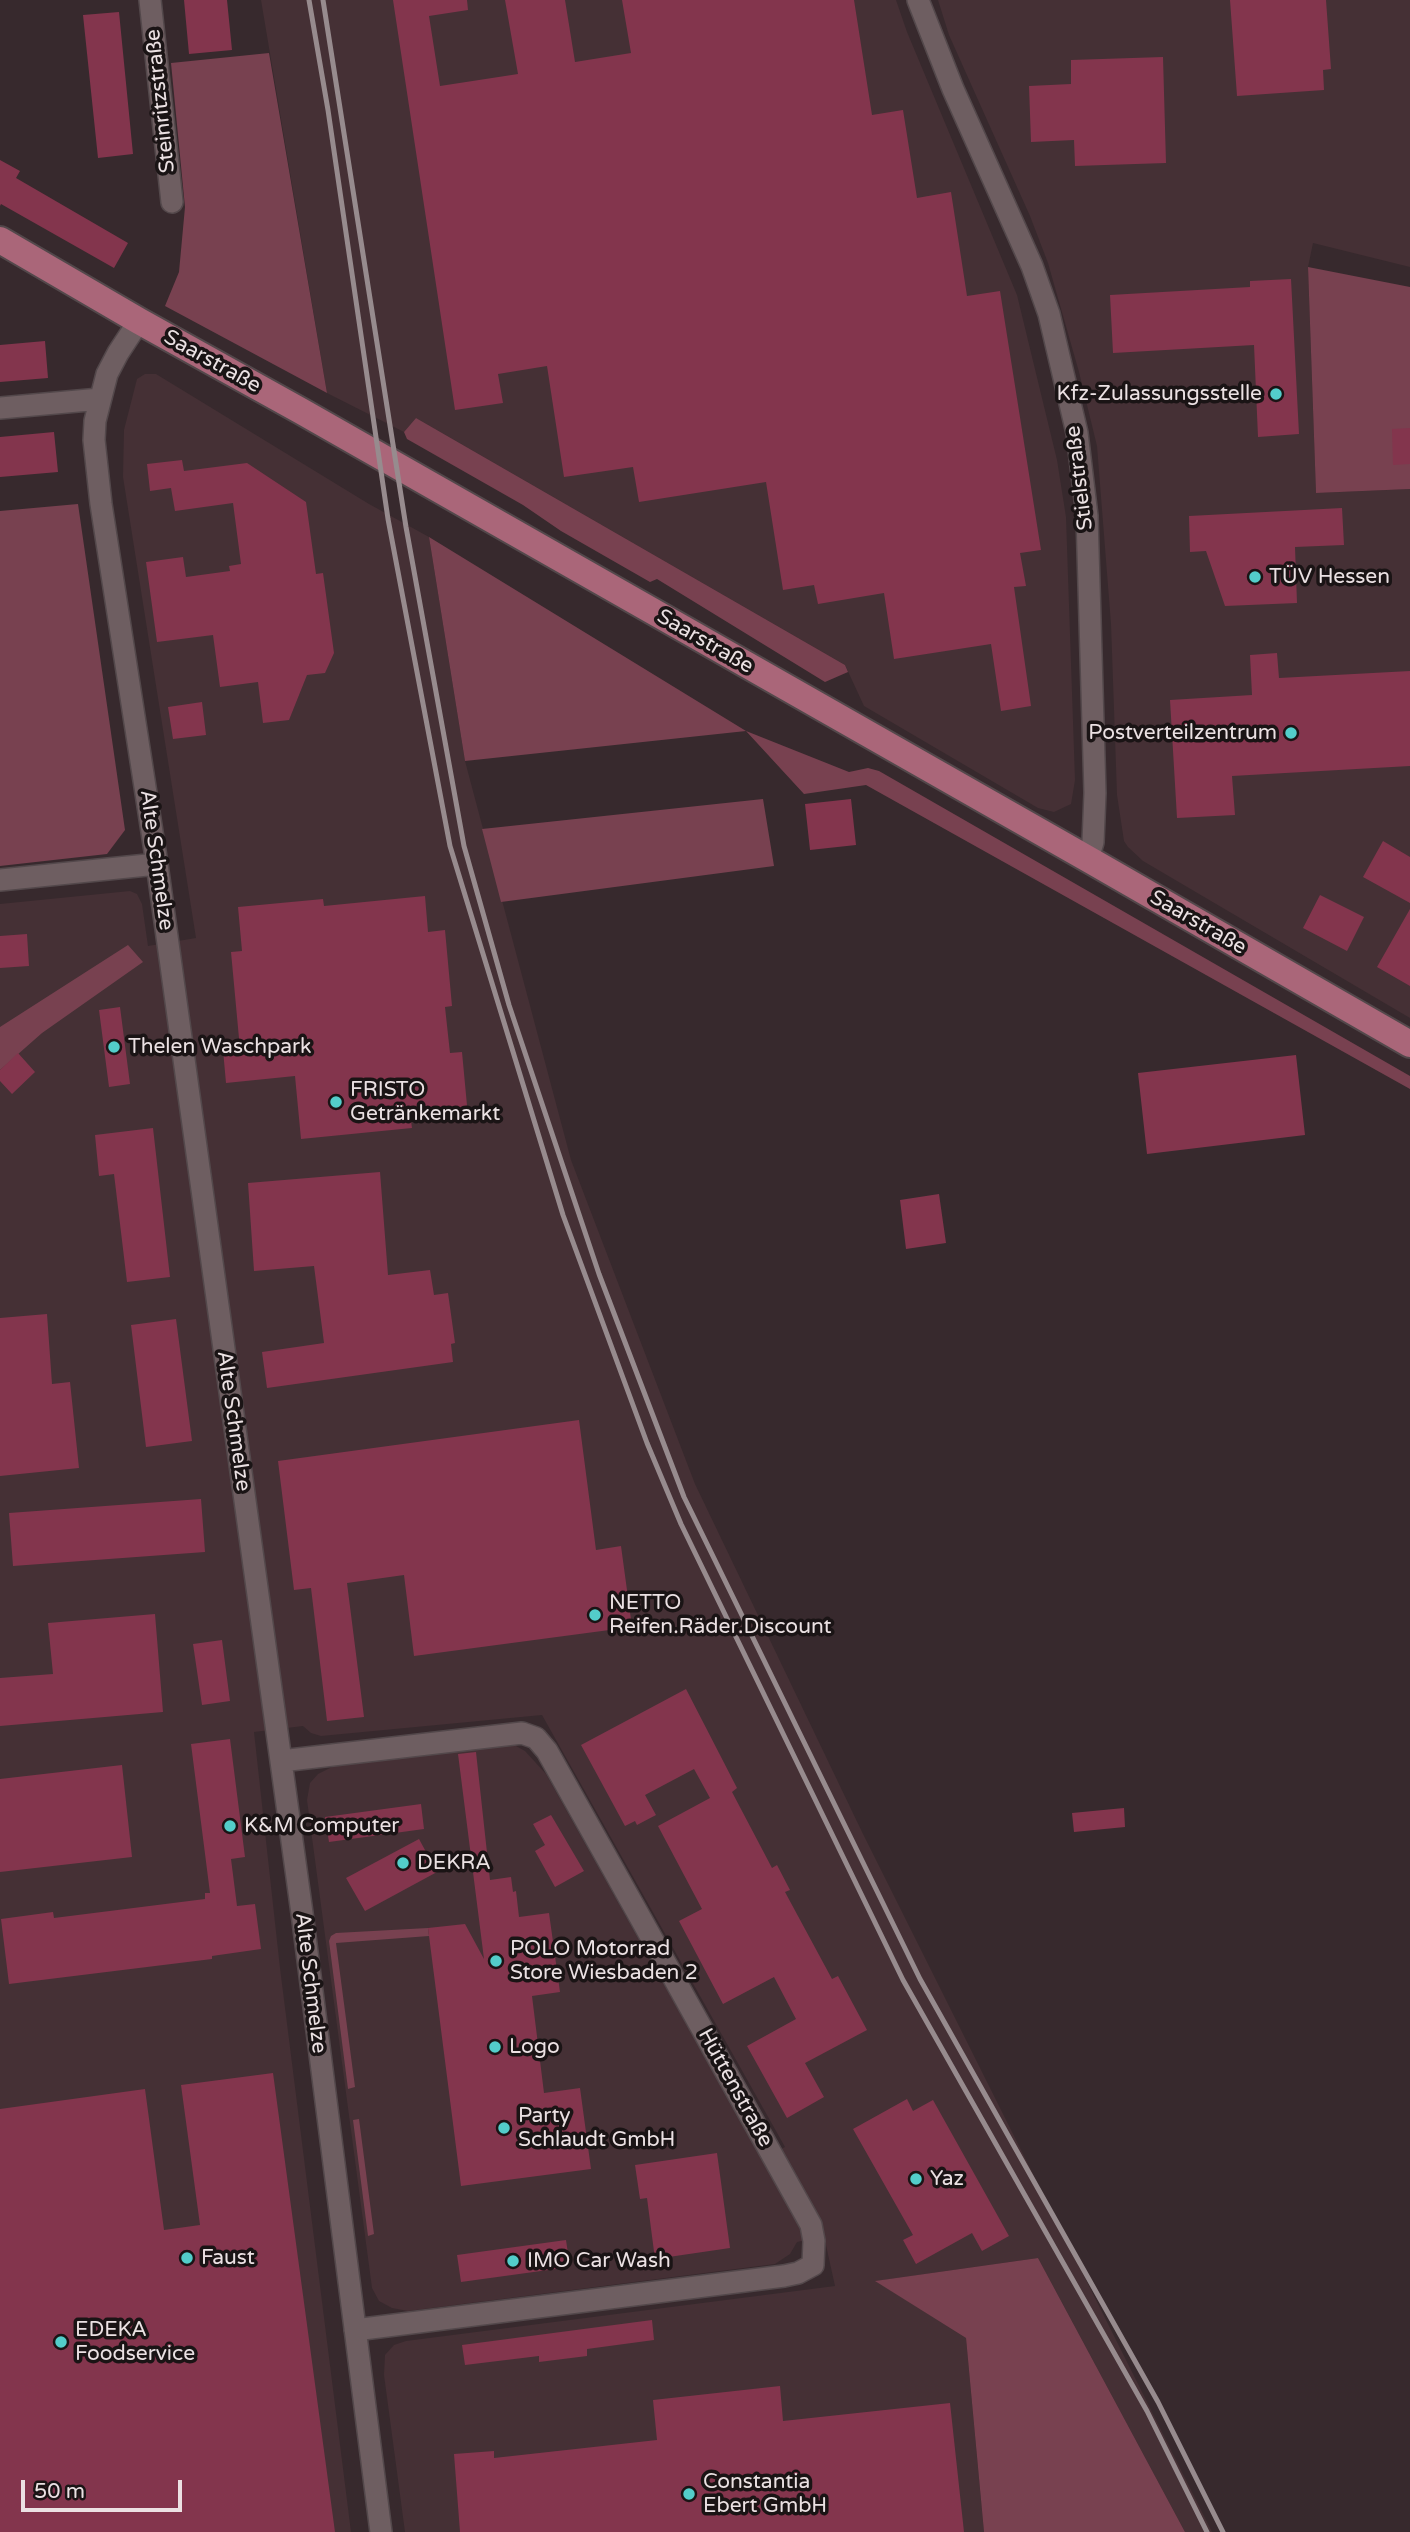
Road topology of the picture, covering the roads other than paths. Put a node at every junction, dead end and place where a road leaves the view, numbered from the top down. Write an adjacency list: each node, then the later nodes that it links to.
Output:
1 (150, 0): 3 (street, Steinritzstraße)
2 (918, 0): 8 (street, Stielstraße)
3 (172, 202)
4 (0, 240): 5 (main road, Saarstraße)
5 (139, 321): 6 (street, Alte Schmelze); 8 (main road, Saarstraße)
6 (100, 399): 7 (street); 9 (street, Alte Schmelze)
7 (0, 408)
8 (1088, 859): 11 (main road, Saarstraße)
9 (157, 864): 10 (street); 12 (street, Alte Schmelze)
10 (0, 880)
11 (1410, 1044)
12 (281, 1761): 13 (street, Alte Schmelze); 13 (street, Hüttenstraße)
13 (355, 2330): 14 (street, Alte Schmelze)
14 (381, 2532)

